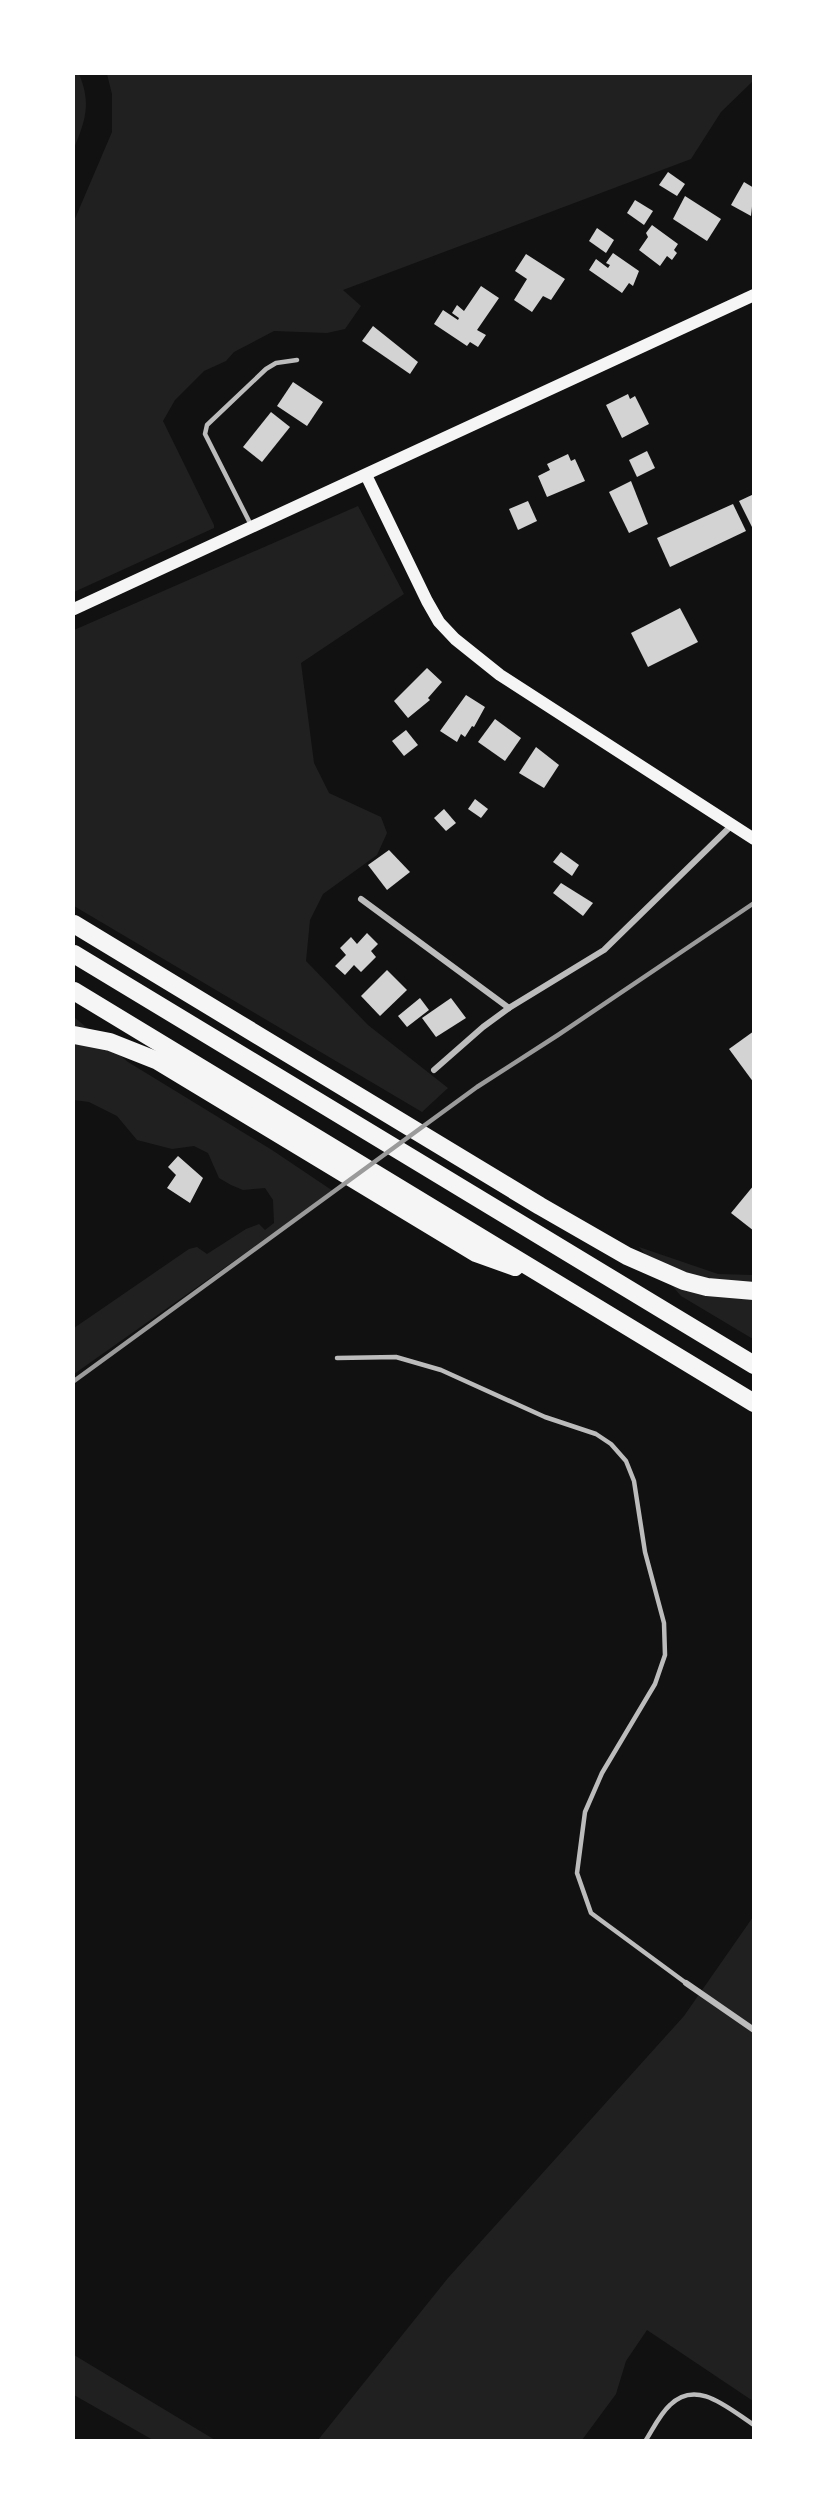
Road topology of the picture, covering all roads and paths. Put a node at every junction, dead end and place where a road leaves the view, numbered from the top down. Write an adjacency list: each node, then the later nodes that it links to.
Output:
1 (753, 295): 3 (main road)
2 (297, 360): 4 (lane)
3 (366, 475): 4 (main road); 6 (main road)
4 (252, 527): 5 (main road)
5 (74, 609)
6 (732, 825): 7 (main road); 12 (street)
7 (753, 839)
8 (360, 899): 12 (street)
9 (74, 924): 16 (highway)
10 (74, 954): 18 (highway)
11 (74, 991): 15 (highway)
12 (509, 1008): 14 (street)
13 (74, 1035): 15 (highway)
14 (434, 1070)
15 (274, 1123): 19 (highway)
16 (753, 1291)
17 (337, 1358): 22 (lane)
18 (753, 1365)
19 (732, 1390): 20 (highway); 21 (highway)
20 (753, 1403)
21 (753, 1411)
22 (686, 1983): 23 (street)
23 (753, 2030)
24 (753, 2425): 25 (lane)
25 (646, 2440)

